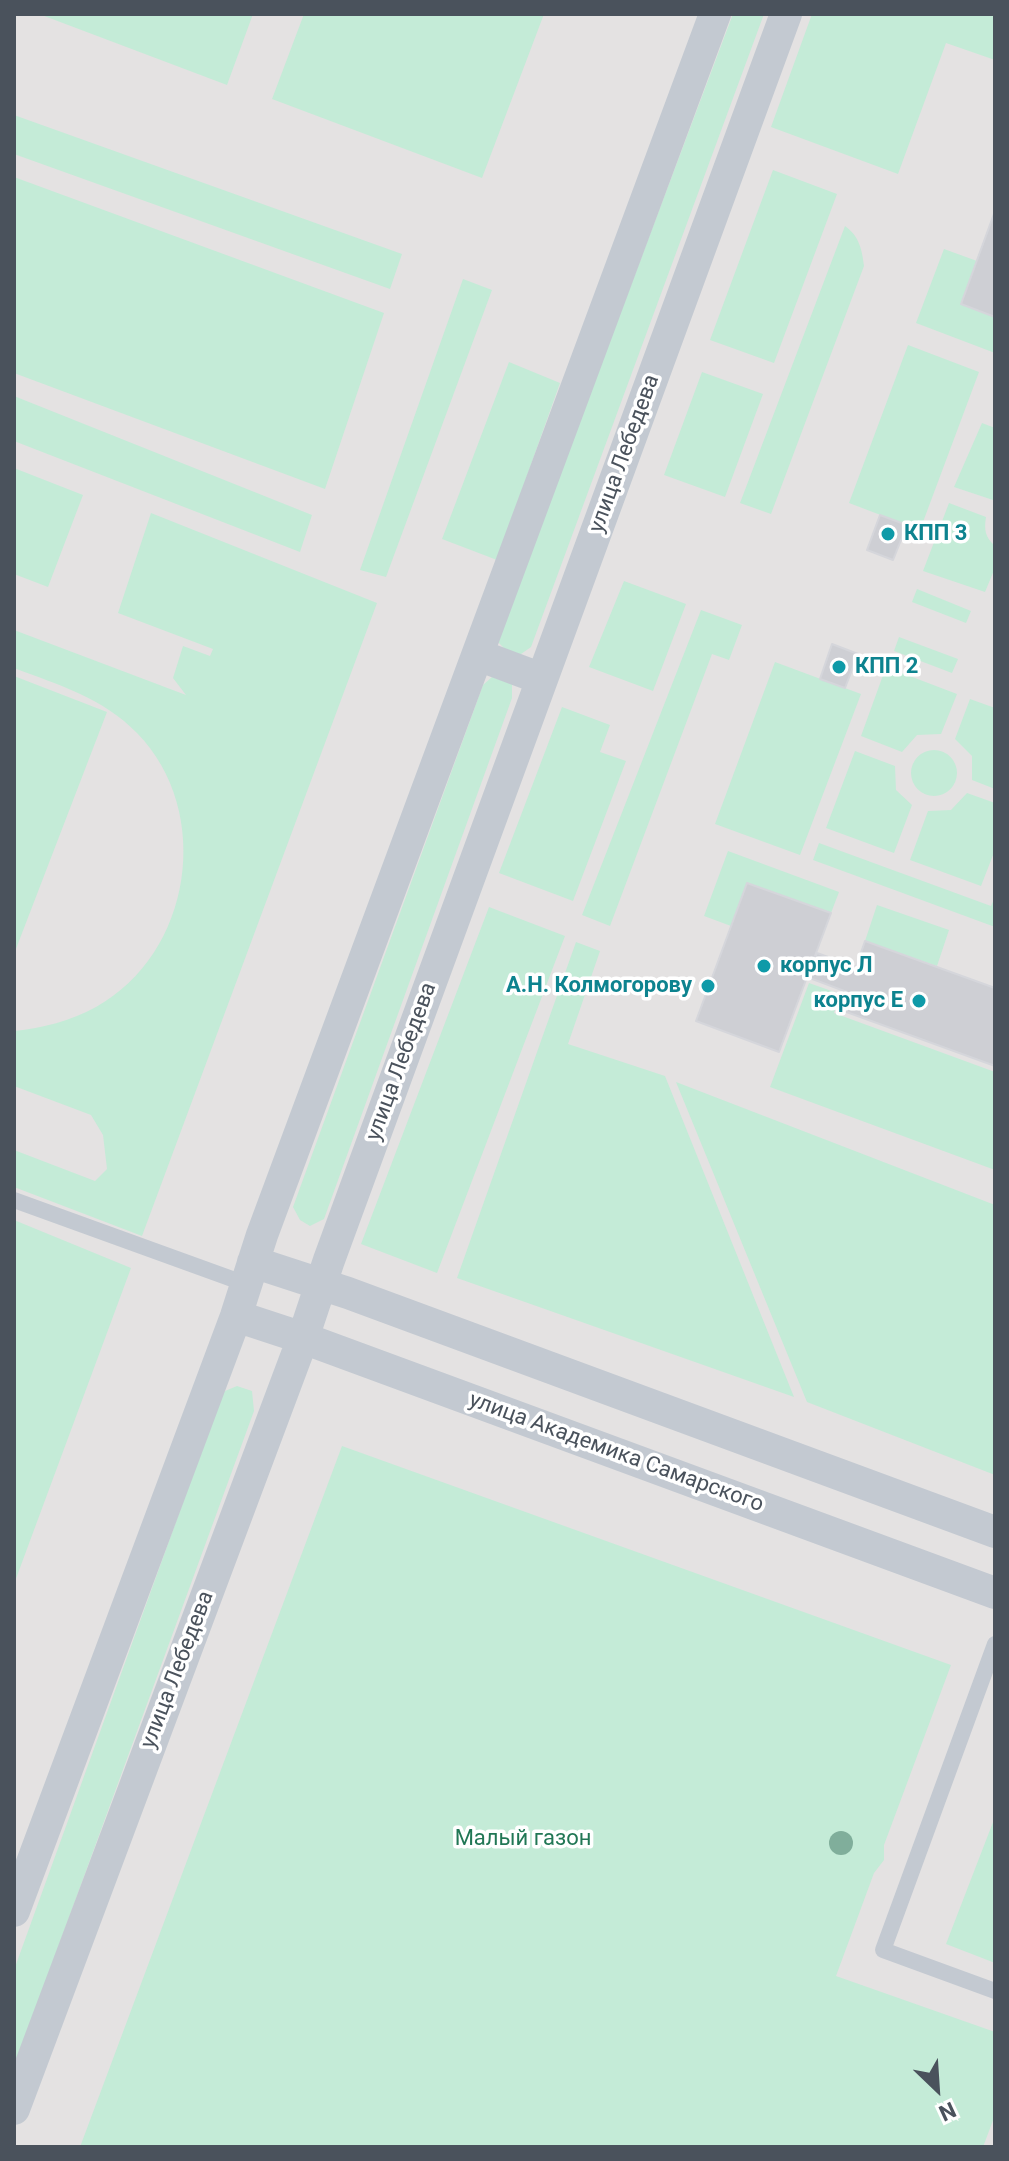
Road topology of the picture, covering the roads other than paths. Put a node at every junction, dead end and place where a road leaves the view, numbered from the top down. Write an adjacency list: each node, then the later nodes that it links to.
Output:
1 (715, 14): 3 (street)
2 (786, 14): 4 (street, улица Лебедева)
3 (478, 655): 4 (street); 6 (street)
4 (542, 679): 7 (street, улица Лебедева)
5 (14, 1200): 6 (lane)
6 (249, 1273): 7 (street); 8 (street)
7 (321, 1284): 9 (street, улица Лебедева); 10 (street)
8 (236, 1316): 9 (street, улица Академика Самарского); 13 (street)
9 (303, 1338): 11 (street, улица Академика Самарского); 15 (street, улица Лебедева)
10 (995, 1532)
11 (995, 1593)
12 (995, 1644): 14 (lane)
13 (14, 1911)
14 (995, 1991)
15 (14, 2109)

